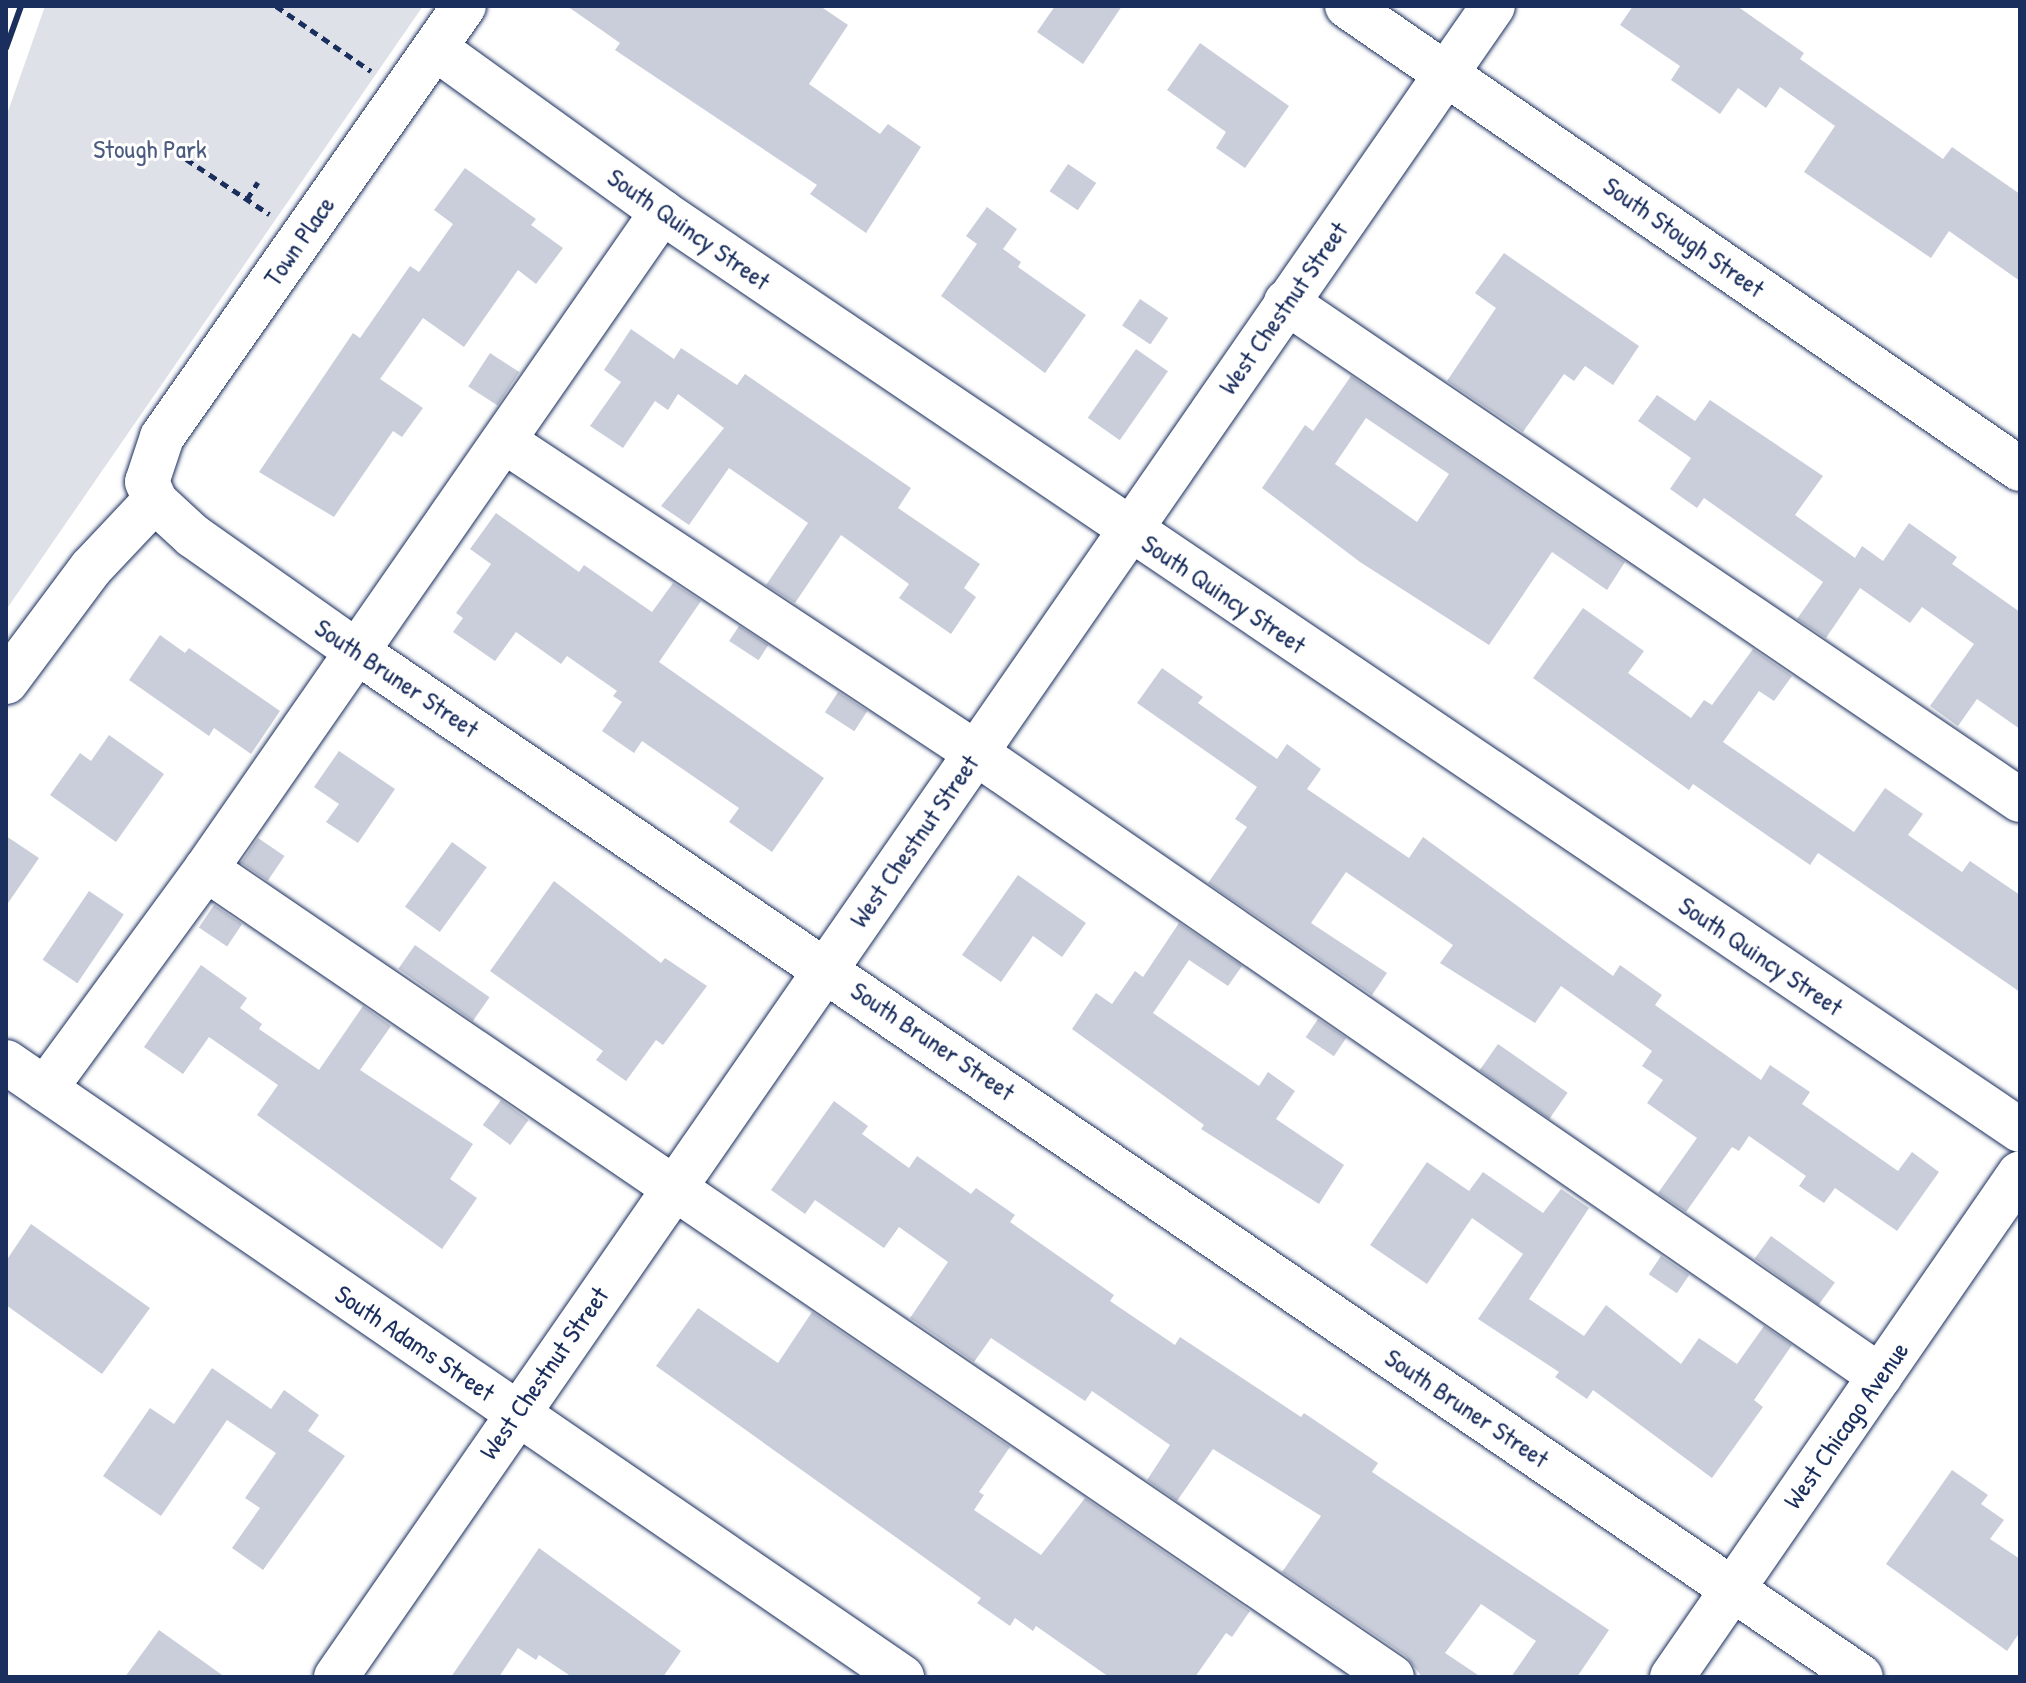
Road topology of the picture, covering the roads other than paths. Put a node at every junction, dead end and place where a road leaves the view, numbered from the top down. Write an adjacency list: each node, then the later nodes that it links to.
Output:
1 (464, 6): 4 (street, Town Place)
2 (1347, 6): 5 (street, South Stough Street)
3 (1493, 6): 5 (street, West Chestnut Street)
4 (435, 48): 6 (street, South Quincy Street); 10 (street, Town Place)
5 (1447, 73): 7 (street, West Chestnut Street); 9 (street, South Stough Street)
6 (662, 212): 8 (street); 11 (street, South Quincy Street)
7 (1286, 302): 11 (street, West Chestnut Street); 15 (street)
8 (504, 441): 12 (street); 14 (street)
9 (2020, 469)
10 (151, 491): 12 (street, South Bruner Street); 13 (street, Town Place)
11 (1130, 530): 14 (street, West Chestnut Street); 20 (street, South Quincy Street)
12 (356, 651): 16 (street); 17 (street, South Bruner Street)
13 (6, 682)
14 (976, 753): 17 (street, West Chestnut Street); 23 (street)
15 (2020, 800)
16 (206, 869): 19 (street); 22 (street)
17 (826, 968): 22 (street, West Chestnut Street); 25 (street, South Bruner Street)
18 (6, 1062): 19 (street, South Adams Street)
19 (45, 1089): 24 (street, South Adams Street)
20 (2020, 1130)
21 (2020, 1173): 23 (street, West Chicago Avenue)
22 (674, 1186): 24 (street, West Chestnut Street); 28 (street)
23 (1880, 1376): 25 (street, West Chicago Avenue)
24 (519, 1414): 26 (street, West Chestnut Street); 27 (street, South Adams Street)
25 (1732, 1589): 29 (street, West Chicago Avenue); 30 (street, South Bruner Street)
26 (336, 1677)
27 (902, 1677)
28 (1392, 1677)
29 (1672, 1677)
30 (1861, 1677)

